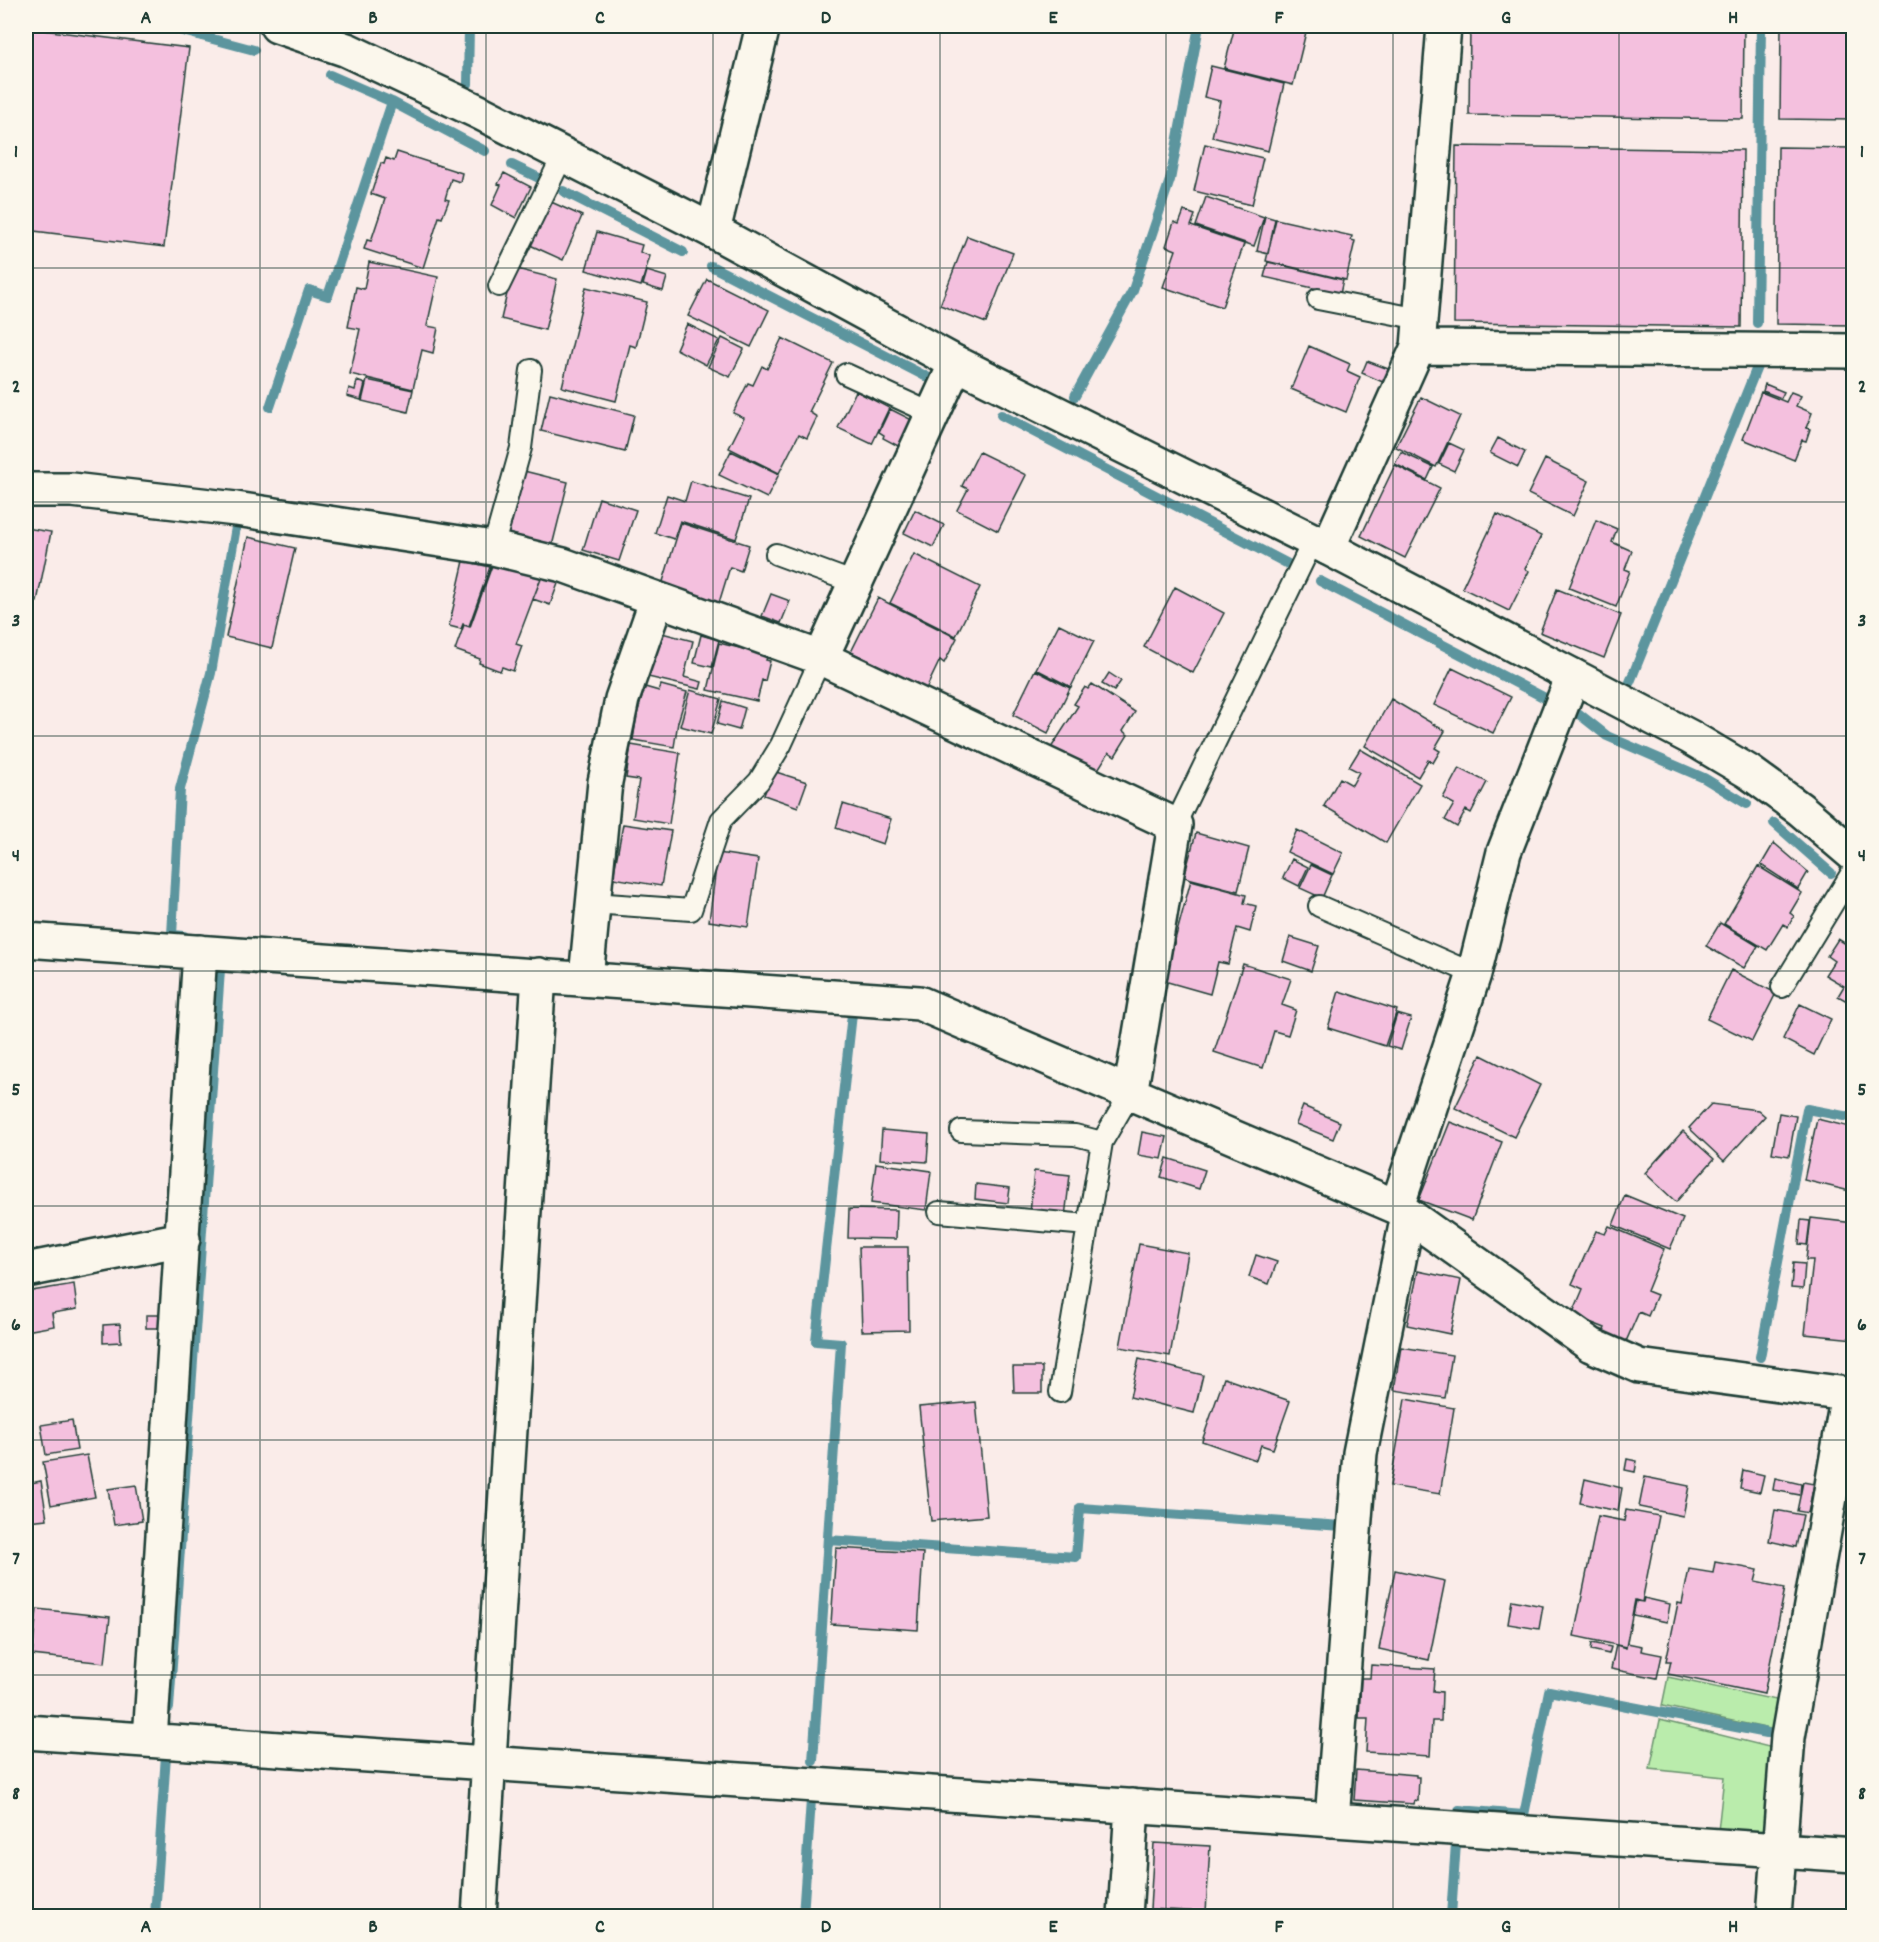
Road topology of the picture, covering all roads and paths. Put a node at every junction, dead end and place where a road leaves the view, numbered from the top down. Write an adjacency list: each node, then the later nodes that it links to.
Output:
1 (277, 26): 4 (street)
2 (763, 26): 5 (street)
3 (1444, 26): 8 (street)
4 (563, 155): 5 (street); 6 (lane)
5 (713, 231): 10 (street)
6 (499, 286)
7 (1318, 299): 8 (lane)
8 (1419, 333): 9 (street); 15 (street)
9 (1854, 351)
10 (956, 363): 13 (street); 15 (street)
11 (531, 370): 16 (lane)
12 (846, 374): 13 (lane)
13 (933, 414): 18 (street)
14 (26, 490): 16 (street)
15 (1321, 544): 21 (street); 22 (lane)
16 (492, 548): 19 (street)
17 (776, 554): 18 (lane)
18 (855, 584): 20 (street)
19 (657, 599): 20 (street); 25 (street)
20 (821, 658): 22 (street); 25 (lane)
21 (1573, 676): 23 (street); 29 (street)
22 (1175, 825): 33 (street)
23 (1854, 855)
24 (1854, 869): 32 (lane)
25 (593, 903): 31 (street)
26 (1319, 906): 29 (lane)
27 (26, 940): 28 (street)
28 (200, 952): 30 (street); 39 (street)
29 (1474, 974): 36 (street)
30 (539, 975): 31 (street); 45 (street)
31 (586, 978): 33 (street)
32 (1782, 987)
33 (1130, 1094): 35 (lane); 36 (street)
34 (961, 1131): 35 (lane)
35 (1102, 1142): 38 (lane)
36 (1403, 1211): 42 (street); 47 (street)
37 (939, 1212): 38 (lane)
38 (1089, 1225): 41 (lane)
39 (183, 1239): 40 (street); 44 (street)
40 (26, 1270)
41 (1060, 1392)
42 (1851, 1394): 48 (street)
43 (26, 1732): 44 (street)
44 (150, 1740): 45 (street)
45 (489, 1763): 46 (street); 50 (street)
46 (1132, 1806): 47 (street); 51 (street)
47 (1332, 1820): 48 (street)
48 (1778, 1850): 49 (street); 52 (street)
49 (1854, 1855)
50 (479, 1917)
51 (1125, 1917)
52 (1774, 1917)

